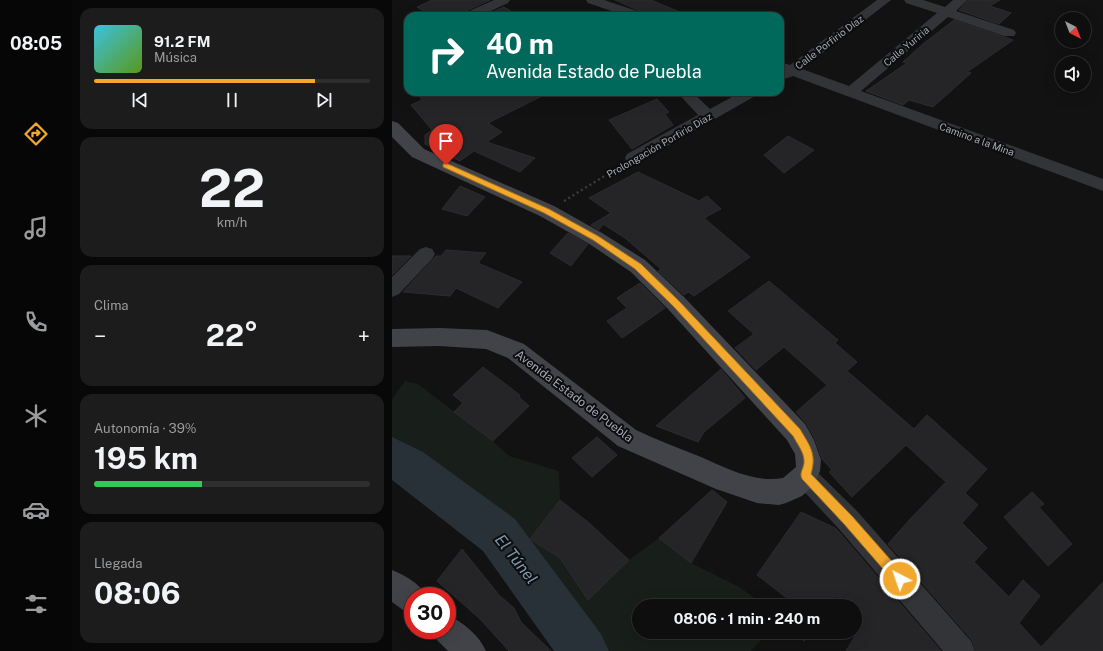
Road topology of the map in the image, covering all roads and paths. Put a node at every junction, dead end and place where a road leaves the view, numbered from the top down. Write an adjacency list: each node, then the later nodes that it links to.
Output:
1 (504, 0): 6 (street)
2 (592, 0): 7 (street)
3 (886, 0): 10 (street, Calle Porfirio Díaz)
4 (910, 0): 8 (street)
5 (961, 0): 8 (street, Calle Yuriria)
6 (478, 12)
7 (626, 12)
8 (945, 12): 9 (street); 11 (street, Calle Yuriria)
9 (1010, 33)
10 (784, 71): 11 (street, Camino a la Mina)
11 (851, 92): 17 (street, Camino a la Mina)
12 (688, 96): 14 (street)
13 (745, 96): 14 (street, Prolongación Porfirio Díaz)
14 (708, 116): 16 (street, Prolongación Porfirio Díaz)
15 (392, 127): 22 (street)
16 (633, 158): 18 (path, Prolongación Porfirio Díaz)
17 (1103, 185)
18 (566, 200)
19 (426, 254): 20 (street)
20 (392, 289)
21 (392, 338): 22 (street, Avenida Estado de Puebla)
22 (805, 476): 27 (street)
23 (392, 584): 24 (street)
24 (404, 593)
25 (456, 638): 26 (street)
26 (471, 651)
27 (961, 651)

